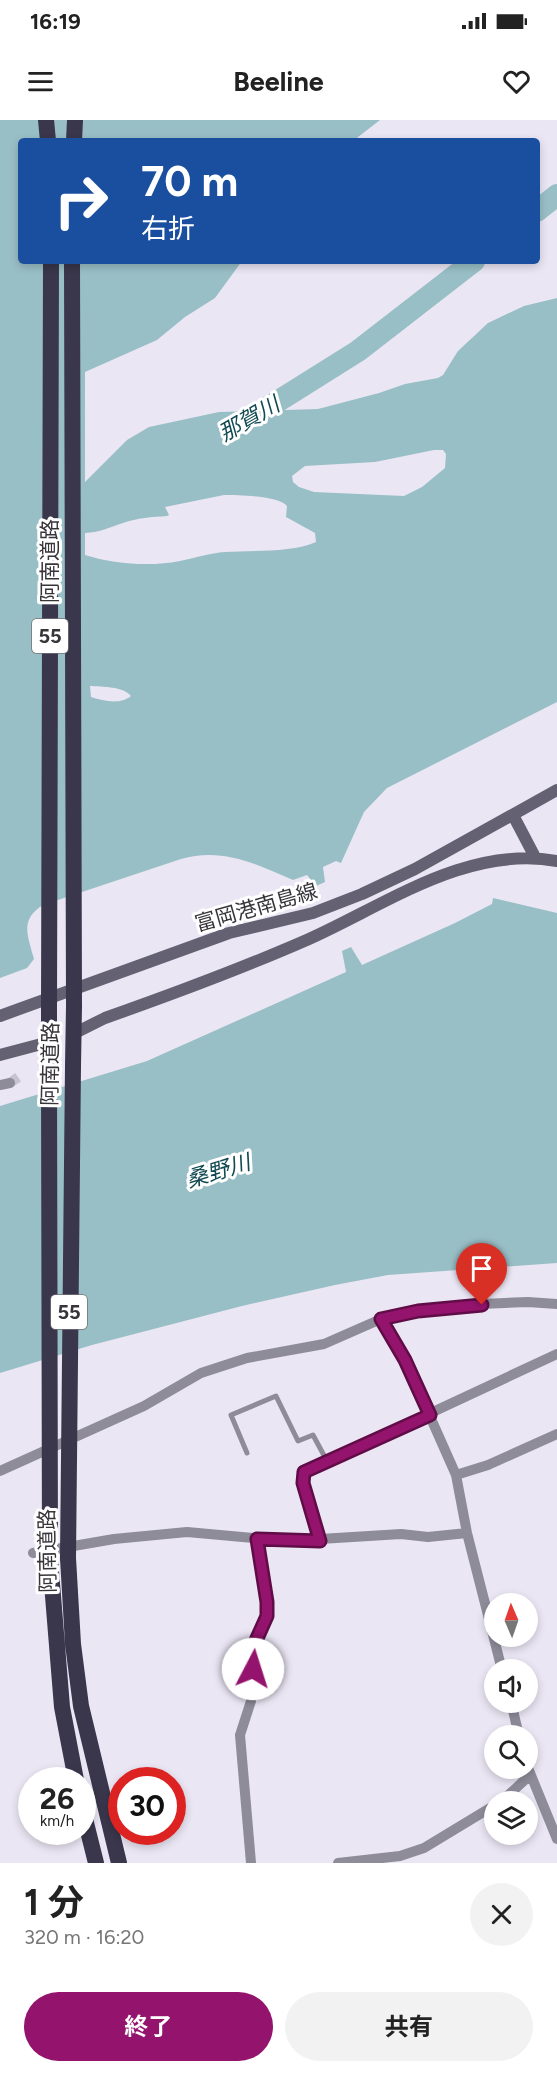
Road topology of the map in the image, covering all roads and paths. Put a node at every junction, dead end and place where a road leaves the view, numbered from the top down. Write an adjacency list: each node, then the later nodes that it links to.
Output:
1 (49, 120): 3 (highway)
2 (74, 120): 4 (highway)
3 (49, 138)
4 (73, 138)
5 (51, 264): 13 (highway, 阿南道路 / 55, bridge)
6 (72, 264): 12 (highway, 阿南道路 / 55, bridge)
7 (557, 790): 8 (main road, 富岡港南島線)
8 (513, 815): 9 (main road); 11 (main road, 富岡港南島線)
9 (535, 857): 10 (main road); 12 (main road)
10 (557, 861)
11 (0, 1016)
12 (73, 1034): 37 (highway, 阿南道路 / 55, bridge)
13 (49, 1042): 14 (main road); 29 (highway, 阿南道路 / 55, bridge)
14 (0, 1055)
15 (557, 1304): 16 (street)
16 (381, 1319): 18 (street); 22 (street)
17 (557, 1354): 18 (street)
18 (430, 1415): 21 (street); 23 (street)
19 (557, 1434): 23 (street)
20 (247, 1453): 21 (lane)
21 (327, 1462): 26 (street)
22 (0, 1471)
23 (456, 1475): 24 (street)
24 (467, 1533): 26 (street); 28 (street)
25 (257, 1539): 26 (street); 27 (street); 38 (street)
26 (320, 1541)
27 (33, 1553)
28 (499, 1659)
29 (74, 1767)
30 (522, 1779): 32 (street)
31 (532, 1779): 34 (street)
32 (511, 1791)
33 (484, 1812): 39 (street)
34 (557, 1839)
35 (92, 1845): 36 (highway)
36 (96, 1863)
37 (119, 1863)
38 (251, 1863)
39 (338, 1863)

